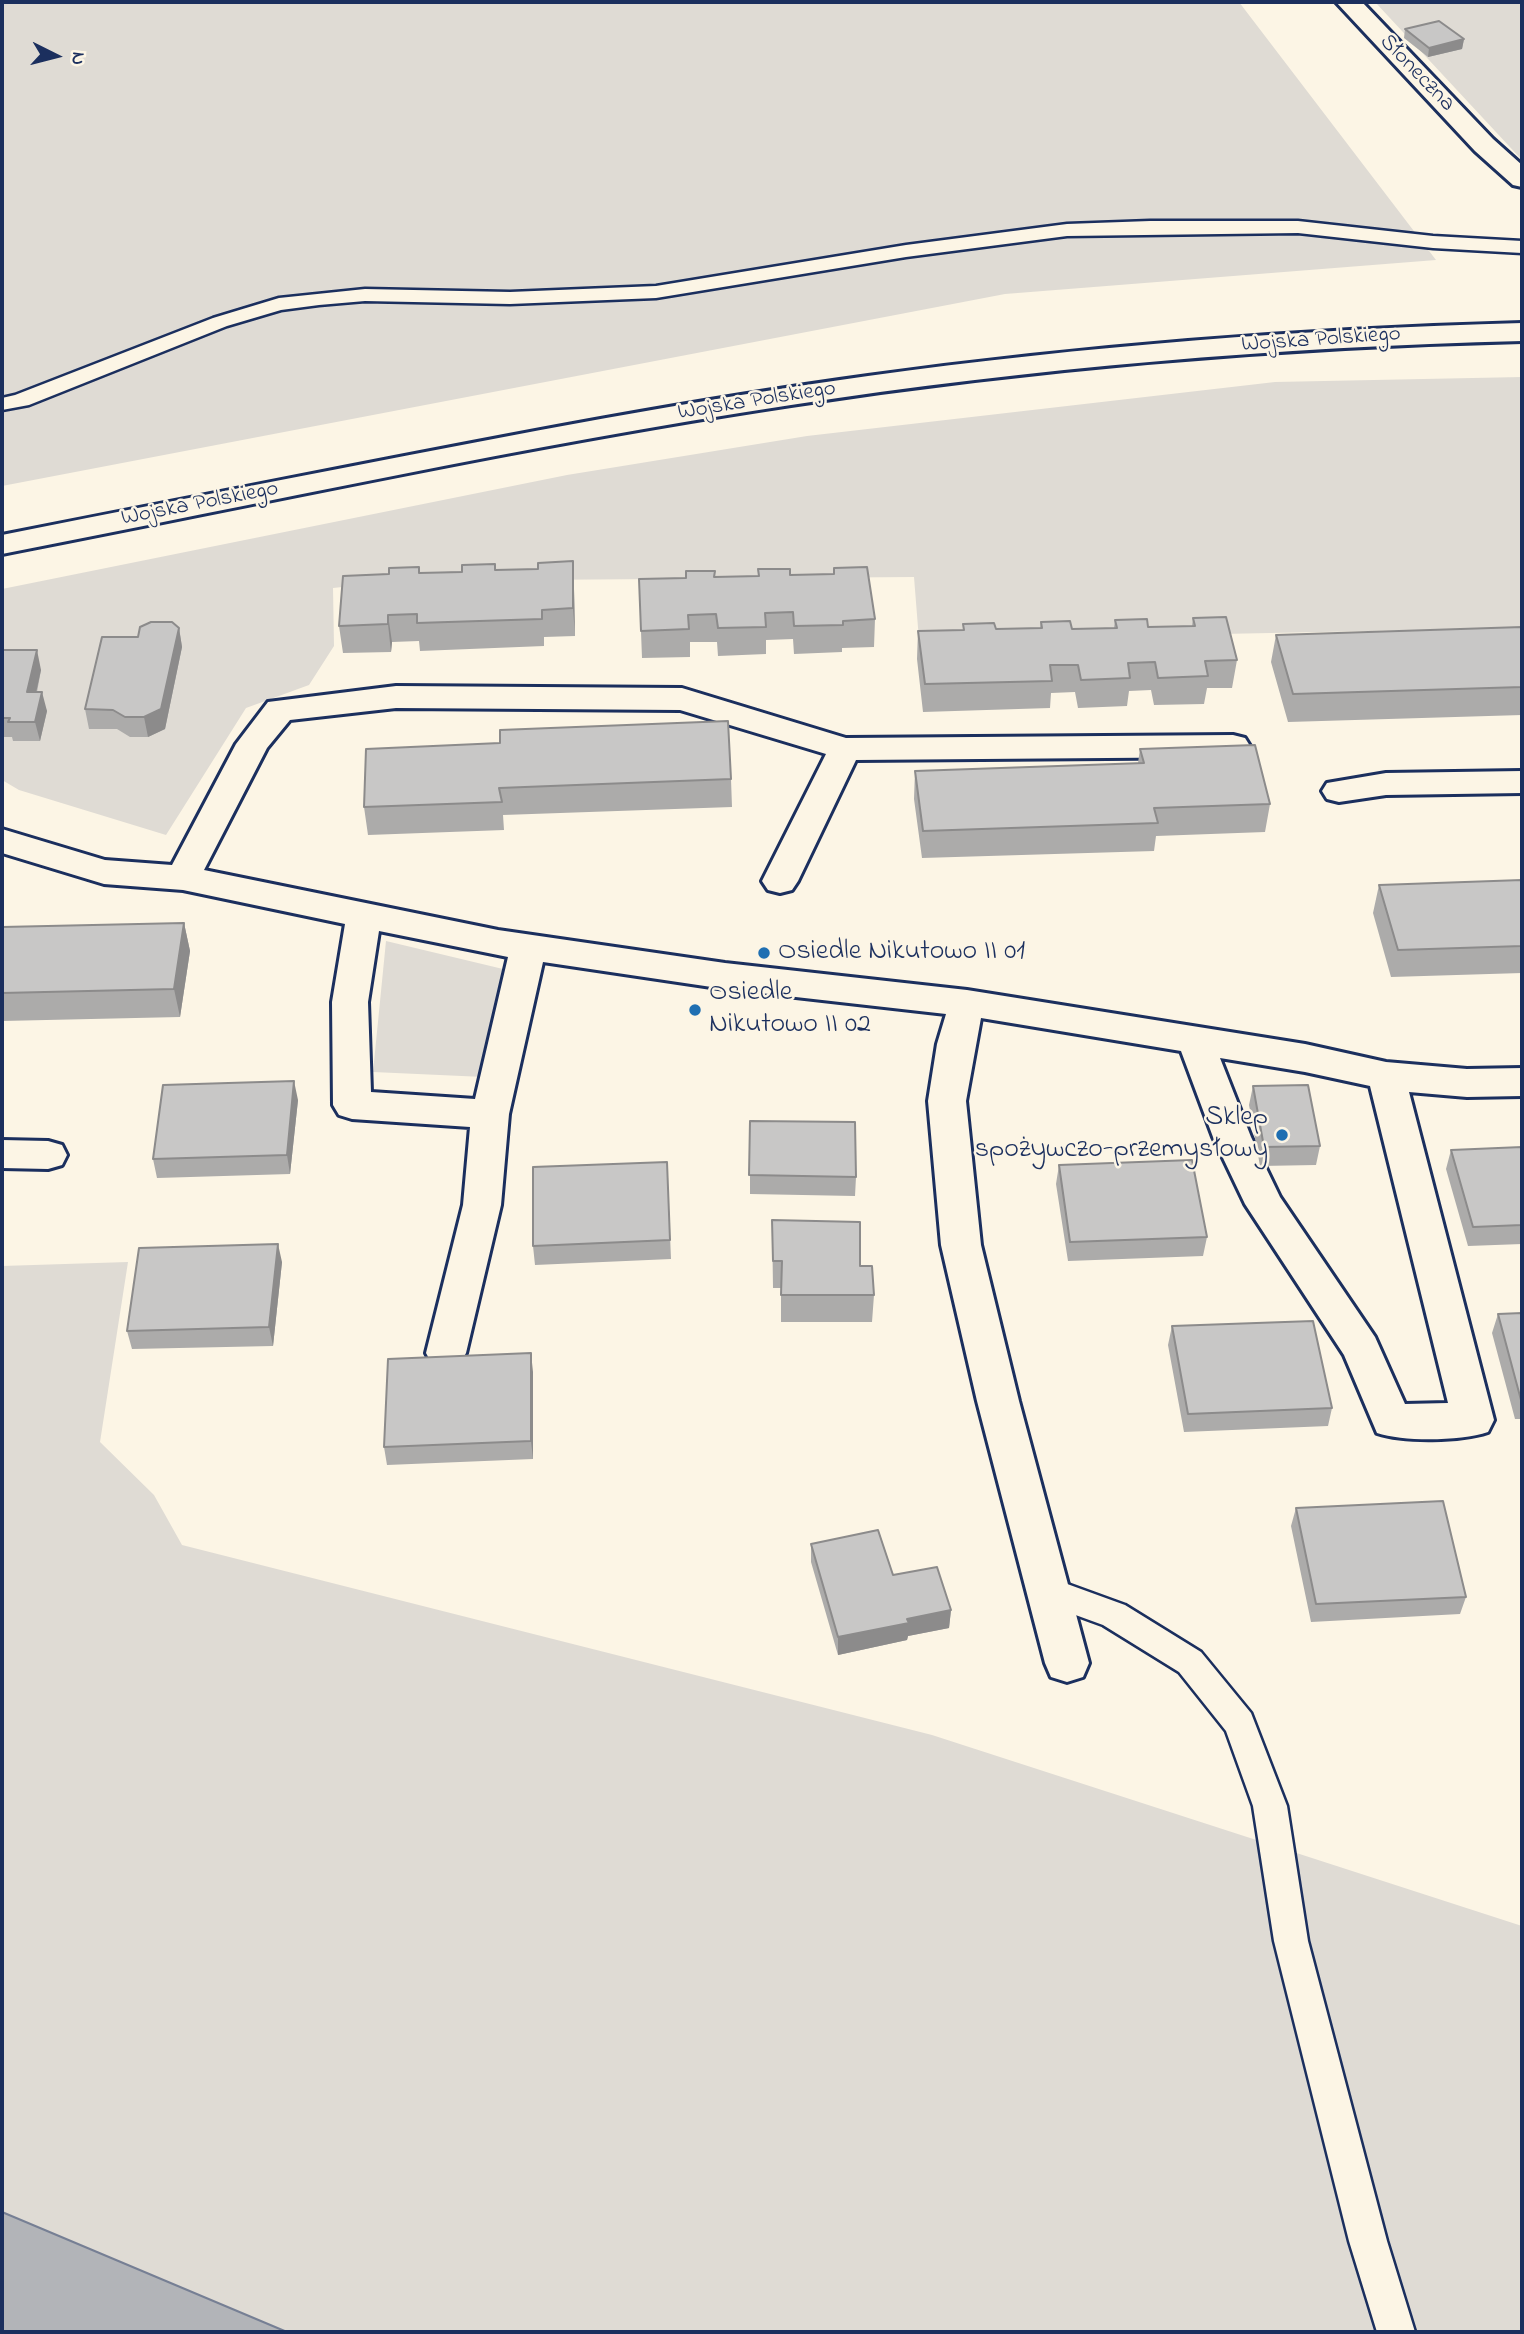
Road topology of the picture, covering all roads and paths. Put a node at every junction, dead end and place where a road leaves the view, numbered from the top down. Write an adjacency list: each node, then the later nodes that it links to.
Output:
1 (1348, 2): 2 (street, Słoneczna)
2 (1485, 145): 3 (street, Słoneczna); 4 (street, Słoneczna)
3 (1522, 179)
4 (1522, 208)
5 (1522, 247): 7 (lane)
6 (1522, 331): 8 (street, Wojska Polskiego)
7 (2, 404)
8 (2, 545)
9 (1233, 746): 10 (street)
10 (845, 749): 14 (street); 15 (street)
11 (1522, 782): 12 (street)
12 (1339, 791)
13 (2, 841): 14 (street)
14 (183, 878): 16 (street)
15 (780, 881)
16 (364, 915): 17 (street); 22 (street)
17 (528, 947): 18 (street); 22 (street)
18 (967, 1003): 19 (street); 26 (street)
19 (1197, 1042): 20 (street); 20 (street)
20 (1385, 1076): 21 (street)
21 (1522, 1082)
22 (490, 1114): 25 (street)
23 (2, 1154): 24 (street)
24 (48, 1155)
25 (446, 1353)
26 (1048, 1591): 27 (street); 28 (lane)
27 (1067, 1663)
28 (1396, 2332)

